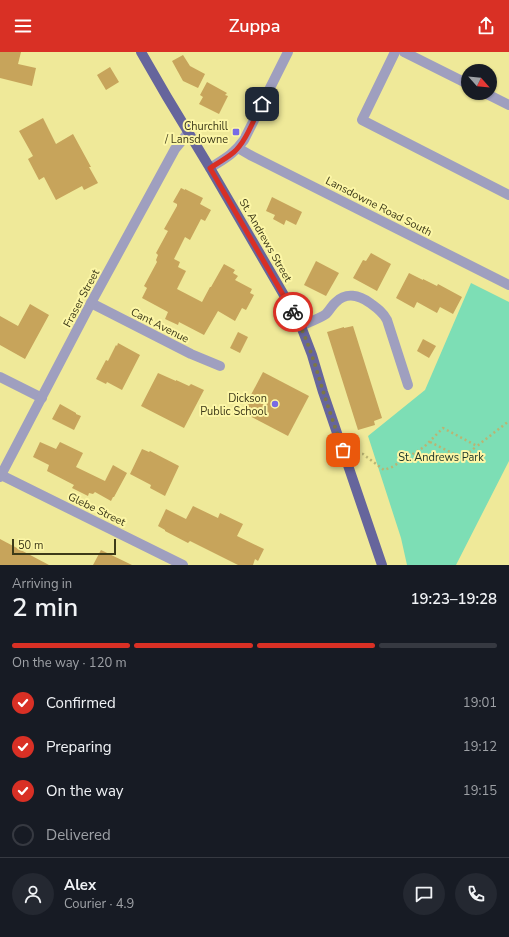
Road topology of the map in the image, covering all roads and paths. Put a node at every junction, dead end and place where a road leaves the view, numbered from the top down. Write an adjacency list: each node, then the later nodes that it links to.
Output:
1 (141, 52): 8 (main road, St. Andrews Street)
2 (288, 52): 9 (street)
3 (395, 52): 11 (street)
4 (404, 52): 5 (street)
5 (461, 80)
6 (497, 99): 7 (street)
7 (509, 105)
8 (188, 133): 10 (main road, St. Andrews Street); 13 (street, Fraser Street)
9 (238, 148): 10 (street); 12 (street, Lansdowne Road South)
10 (210, 168): 14 (main road, St. Andrews Street)
11 (509, 195)
12 (509, 285)
13 (91, 303): 15 (street, Cant Avenue); 18 (street, Fraser Street)
14 (300, 326): 17 (street); 25 (main road, St. Andrews Street)
15 (220, 366)
16 (0, 377): 18 (street)
17 (408, 385)
18 (42, 398): 23 (street, Fraser Street)
19 (509, 421): 21 (path)
20 (430, 442): 21 (path); 21 (path); 22 (path)
21 (477, 446)
22 (358, 454)
23 (0, 476): 24 (street, Glebe Street)
24 (183, 565)
25 (382, 565)

